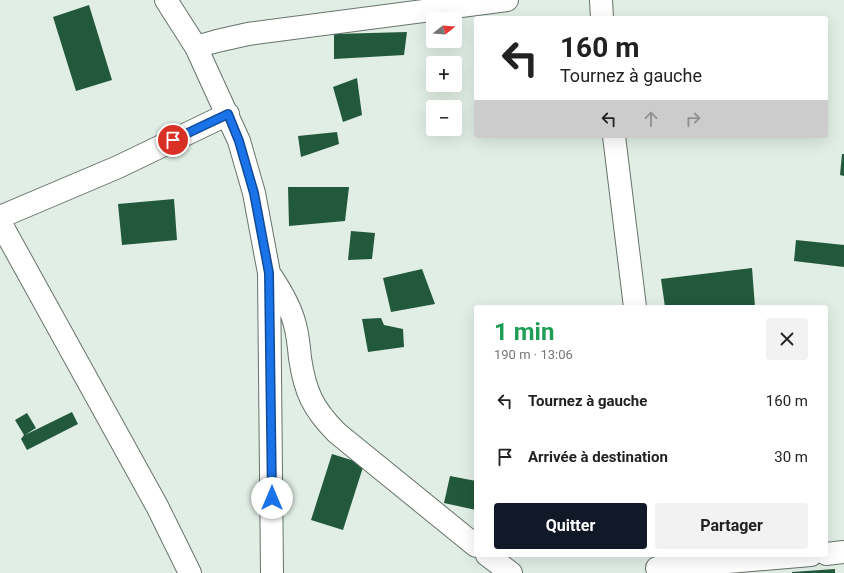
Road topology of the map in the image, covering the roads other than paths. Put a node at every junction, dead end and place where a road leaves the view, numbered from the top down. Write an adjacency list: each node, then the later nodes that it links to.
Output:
1 (166, 0): 5 (street)
2 (507, 0): 5 (street)
3 (601, 0): 4 (street)
4 (602, 16)
5 (196, 47): 6 (street)
6 (228, 114): 8 (street); 10 (street)
7 (614, 138): 11 (street)
8 (0, 217)
9 (0, 222): 18 (street)
10 (269, 273): 12 (street); 19 (street)
11 (635, 305)
12 (474, 544)
13 (844, 552): 14 (street)
14 (828, 554)
15 (490, 557): 20 (street)
16 (780, 557): 17 (street)
17 (657, 565)
18 (190, 573)
19 (272, 573)
20 (511, 573)

